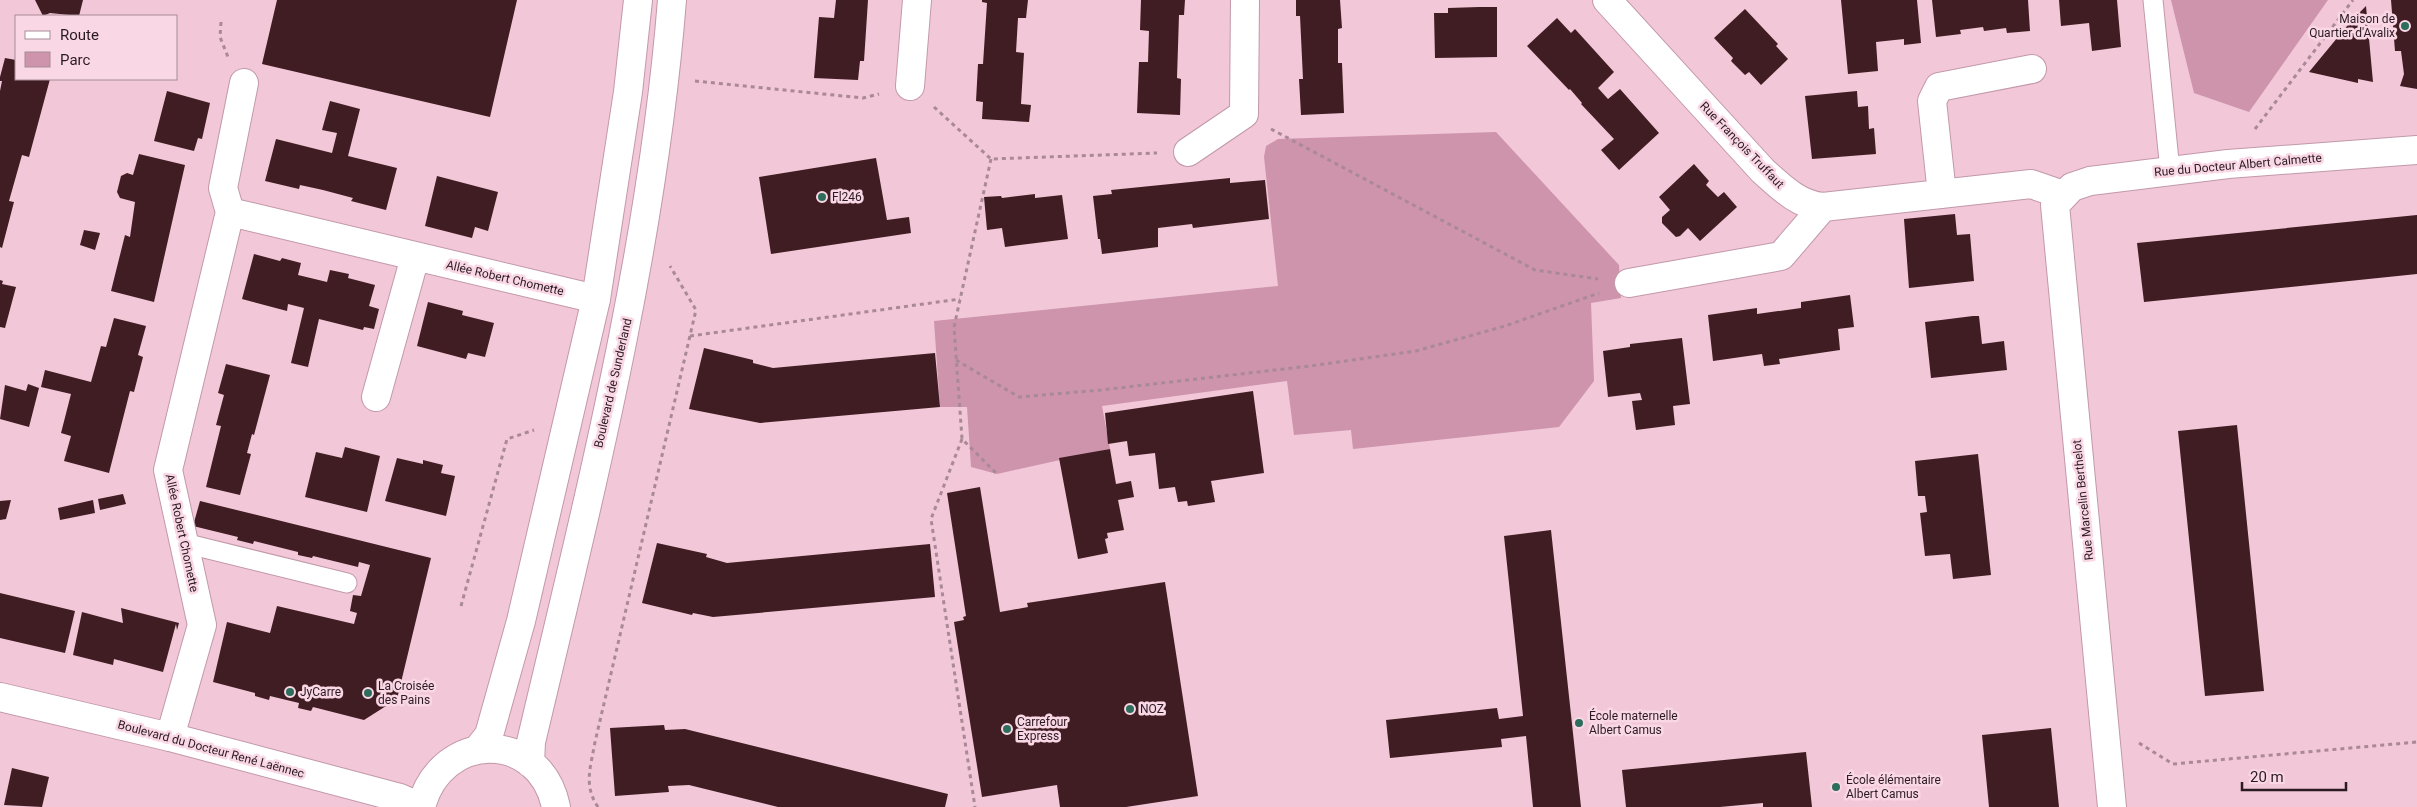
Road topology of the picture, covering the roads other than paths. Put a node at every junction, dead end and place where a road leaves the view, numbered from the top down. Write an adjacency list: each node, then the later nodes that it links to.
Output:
1 (638, 0): 19 (street)
2 (672, 0): 26 (street, Boulevard de Sunderland)
3 (917, 0): 9 (street)
4 (1245, 0): 11 (street)
5 (1607, 0): 15 (street, Rue François Truffaut)
6 (2152, 0): 12 (lane)
7 (2032, 69): 13 (street)
8 (244, 82): 16 (street, Allée Robert Chomette)
9 (910, 86)
10 (2417, 150): 12 (street, Rue du Docteur Albert Calmette)
11 (1188, 152)
12 (2170, 171): 14 (street, Rue du Docteur Albert Calmette)
13 (1942, 194): 14 (street, Rue François Truffaut); 15 (street, Rue François Truffaut)
14 (2062, 195): 29 (street, Rue Marcelin Berthelot)
15 (1823, 207): 18 (street)
16 (230, 212): 17 (street, Allée Robert Chomette); 21 (street, Allée Robert Chomette)
17 (414, 257): 19 (street, Allée Robert Chomette); 20 (street)
18 (1629, 283)
19 (596, 298): 25 (street)
20 (376, 397)
21 (184, 543): 22 (lane); 24 (street, Allée Robert Chomette)
22 (347, 582)
23 (0, 697): 24 (street, Boulevard du Docteur René Laënnec)
24 (170, 737): 27 (street, Boulevard du Docteur René Laënnec)
25 (478, 750): 26 (street); 27 (street)
26 (530, 763): 28 (street)
27 (421, 807)
28 (556, 807)
29 (2112, 807)

